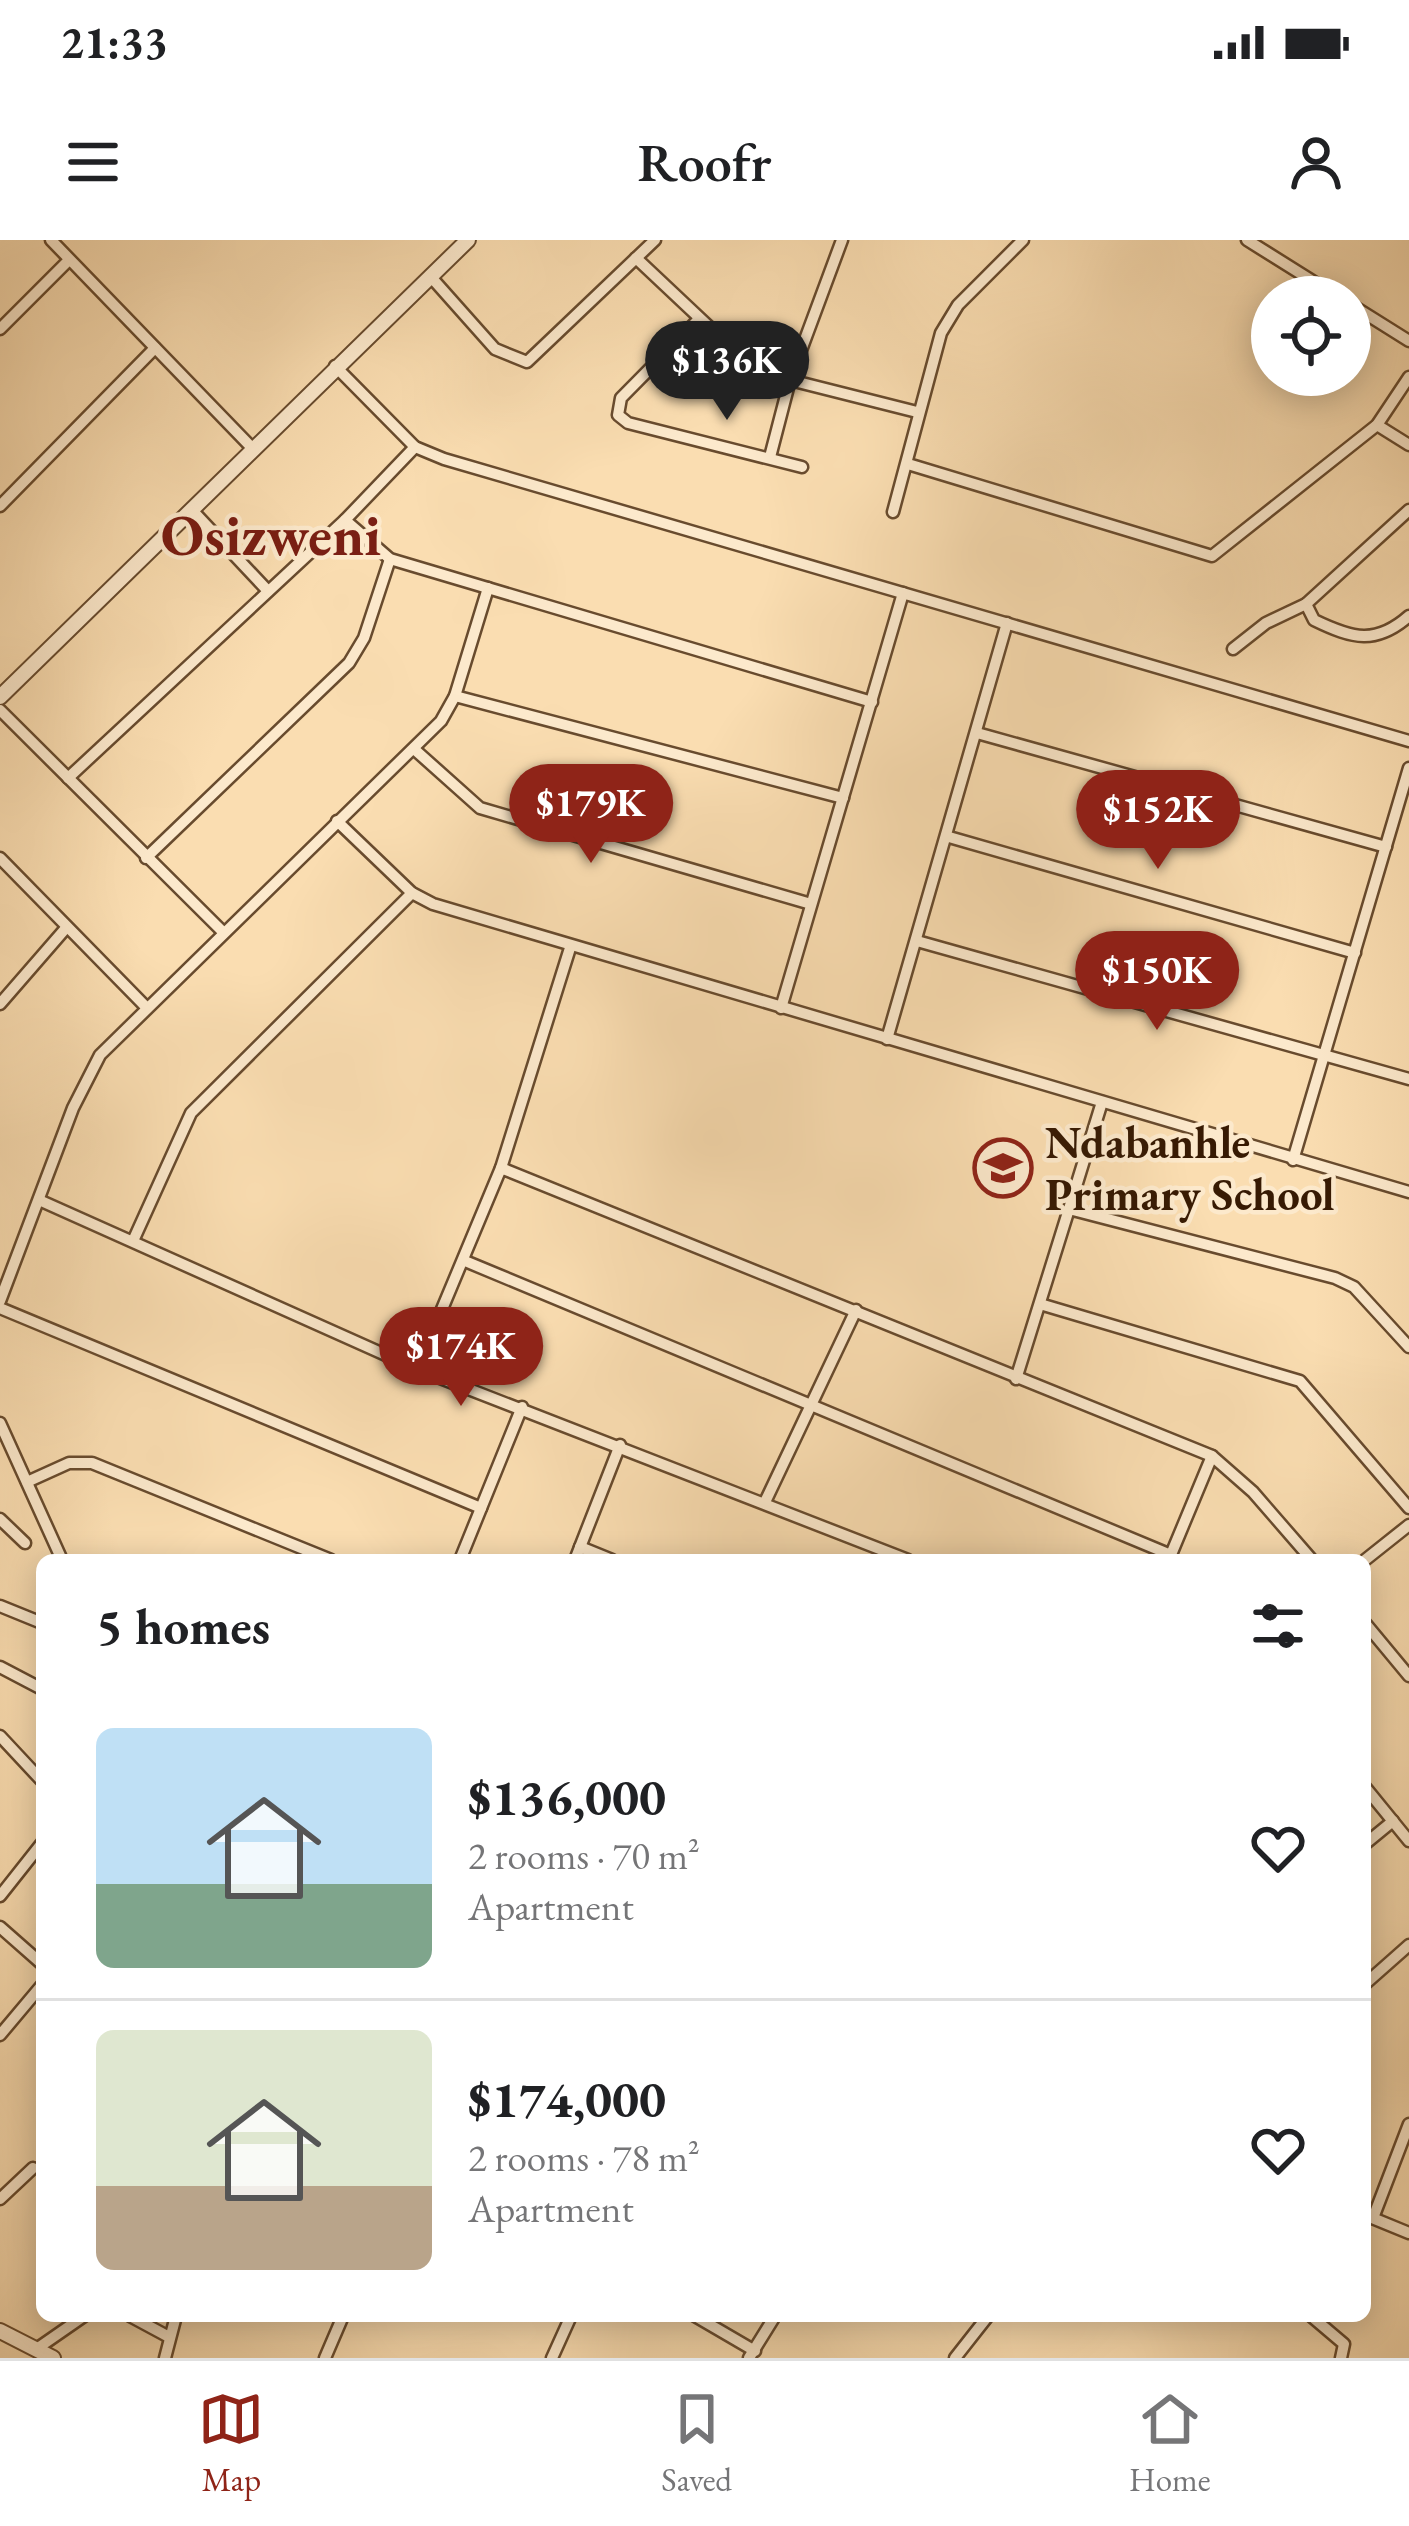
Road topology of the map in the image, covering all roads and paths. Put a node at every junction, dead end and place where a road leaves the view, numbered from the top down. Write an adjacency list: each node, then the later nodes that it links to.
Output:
1 (51, 240): 8 (street)
2 (468, 240): 10 (street)
3 (655, 240): 7 (street)
4 (842, 240): 18 (street)
5 (1023, 240): 19 (street)
6 (1247, 240): 9 (street)
7 (636, 258): 10 (street); 12 (street)
8 (69, 260): 13 (street); 15 (street)
9 (1304, 276)
10 (431, 277): 16 (street)
11 (1371, 317): 14 (street)
12 (698, 320): 18 (street); 24 (street)
13 (0, 329)
14 (1409, 341)
15 (155, 348): 23 (street); 27 (street)
16 (334, 366): 22 (street); 23 (street)
17 (1409, 377): 20 (street)
18 (790, 380): 19 (street); 24 (street)
19 (917, 412): 25 (street)
20 (1377, 425): 21 (street); 25 (street)
21 (1409, 445)
22 (415, 447): 31 (street); 35 (street)
23 (254, 451): 28 (street)
24 (770, 457): 26 (street)
25 (908, 464): 30 (street)
26 (802, 467)
27 (0, 506)
28 (192, 510): 34 (street); 41 (street)
29 (1409, 510): 36 (street)
30 (893, 512)
31 (345, 520): 32 (street); 34 (street)
32 (390, 559): 33 (street); 54 (street)
33 (488, 588): 40 (street); 42 (street)
34 (268, 591): 48 (street)
35 (904, 593): 38 (street); 42 (street)
36 (1306, 604): 37 (street); 39 (street)
37 (1409, 616)
38 (1007, 623): 44 (street); 45 (street)
39 (1233, 649)
40 (455, 695): 46 (street); 49 (street)
41 (0, 697)
42 (872, 702): 49 (street)
43 (0, 710): 48 (street)
44 (977, 733): 51 (street); 52 (street)
45 (1409, 741)
46 (414, 749): 50 (street); 56 (street)
47 (1409, 768): 52 (street)
48 (68, 778): 54 (street)
49 (843, 798): 56 (street)
50 (338, 821): 55 (street); 58 (street)
51 (949, 837): 59 (street); 61 (street)
52 (1387, 848): 61 (street)
53 (0, 858): 57 (street)
54 (146, 858): 58 (street)
55 (412, 893): 60 (street); 74 (street)
56 (811, 904): 64 (street)
57 (66, 928): 62 (street); 63 (street)
58 (222, 931): 63 (street)
59 (917, 941): 65 (street); 66 (street)
60 (570, 948): 64 (street); 70 (street)
61 (1355, 952): 66 (street)
62 (0, 1004)
63 (146, 1006): 72 (street)
64 (781, 1008): 65 (street)
65 (887, 1040): 68 (street)
66 (1324, 1056): 67 (street); 69 (street)
67 (1409, 1078)
68 (1102, 1102): 69 (street); 73 (street)
69 (1293, 1160): 71 (street)
70 (501, 1168): 75 (street); 78 (street)
71 (1409, 1192)
72 (39, 1200): 74 (street); 77 (street)
73 (1069, 1209): 76 (street); 79 (street)
74 (133, 1241): 80 (street)
75 (465, 1261): 80 (street); 82 (street)
76 (1040, 1304): 81 (street); 90 (street)
77 (0, 1305): 89 (street)
78 (856, 1310): 81 (street); 82 (street)
79 (1409, 1348)
80 (417, 1369): 83 (street)
81 (1016, 1379): 86 (street)
82 (813, 1405): 88 (street); 101 (street)
83 (522, 1407): 85 (street); 89 (street)
84 (0, 1424): 87 (street)
85 (620, 1445): 88 (street); 94 (street)
86 (1212, 1456): 102 (street); 103 (street)
87 (27, 1482): 95 (street); 96 (street)
88 (765, 1502): 100 (street)
89 (481, 1508): 97 (street)
90 (1409, 1508)
91 (0, 1519): 93 (street)
92 (1409, 1526): 104 (street)
93 (25, 1544)
94 (580, 1547): 98 (street); 99 (street)
95 (59, 1554)
96 (317, 1554)
97 (462, 1554)
98 (577, 1554)
99 (597, 1554)
100 (893, 1554)
101 (1161, 1554)
102 (1172, 1554)
103 (1307, 1554)
104 (1371, 1555)
105 (0, 1606): 106 (street)
106 (36, 1621)
107 (1371, 1630): 109 (street)
108 (0, 1667): 110 (street)
109 (1409, 1676)
110 (36, 1686)
111 (0, 1736): 112 (street)
112 (36, 1775)
113 (1371, 1794): 114 (street)
114 (1393, 1821): 115 (street); 116 (street)
115 (1371, 1839)
116 (1409, 1841)
117 (36, 1850): 118 (street)
118 (0, 1895)
119 (0, 1927): 121 (street)
120 (1409, 1945): 122 (street)
121 (36, 1959)
122 (1371, 1979)
123 (36, 1995): 124 (street)
124 (0, 2035)
125 (1409, 2124): 128 (street)
126 (33, 2168): 127 (street)
127 (0, 2199)
128 (1371, 2211)
129 (1371, 2217): 130 (street)
130 (1409, 2233)
131 (78, 2322): 144 (street)
132 (141, 2322): 141 (street)
133 (174, 2322): 141 (street)
134 (340, 2322): 146 (street)
135 (568, 2322): 147 (street)
136 (704, 2322): 142 (street)
137 (771, 2322): 142 (street)
138 (983, 2322): 143 (street)
139 (1318, 2322): 149 (street)
140 (0, 2331): 144 (street)
141 (169, 2337): 145 (street)
142 (752, 2354)
143 (958, 2354): 148 (street)
144 (46, 2355)
145 (165, 2358)
146 (325, 2358)
147 (552, 2358)
148 (973, 2358)
149 (1341, 2358)

